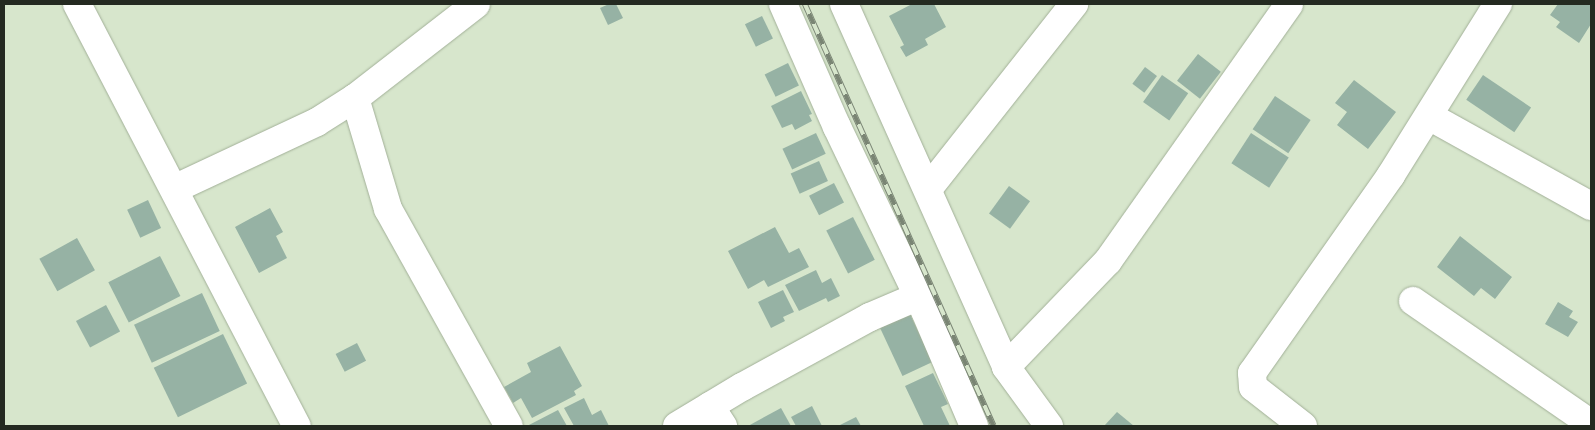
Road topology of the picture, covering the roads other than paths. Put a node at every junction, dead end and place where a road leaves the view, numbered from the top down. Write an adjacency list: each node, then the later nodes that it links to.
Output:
1 (77, 4): 10 (street)
2 (476, 4): 8 (street)
3 (783, 4): 13 (street)
4 (844, 4): 11 (street)
5 (1074, 4): 11 (street)
6 (1289, 4): 15 (street)
7 (1498, 4): 9 (street)
8 (355, 98): 10 (street); 19 (street)
9 (1429, 116): 12 (street); 23 (street)
10 (174, 189): 18 (street)
11 (928, 189): 15 (street)
12 (1591, 206)
13 (917, 296): 16 (street); 21 (street)
14 (1413, 300): 17 (street)
15 (1006, 367): 22 (street)
16 (717, 416): 20 (street)
17 (1591, 424)
18 (297, 426)
19 (509, 426)
20 (677, 426)
21 (974, 426)
22 (1049, 426)
23 (1303, 426)

